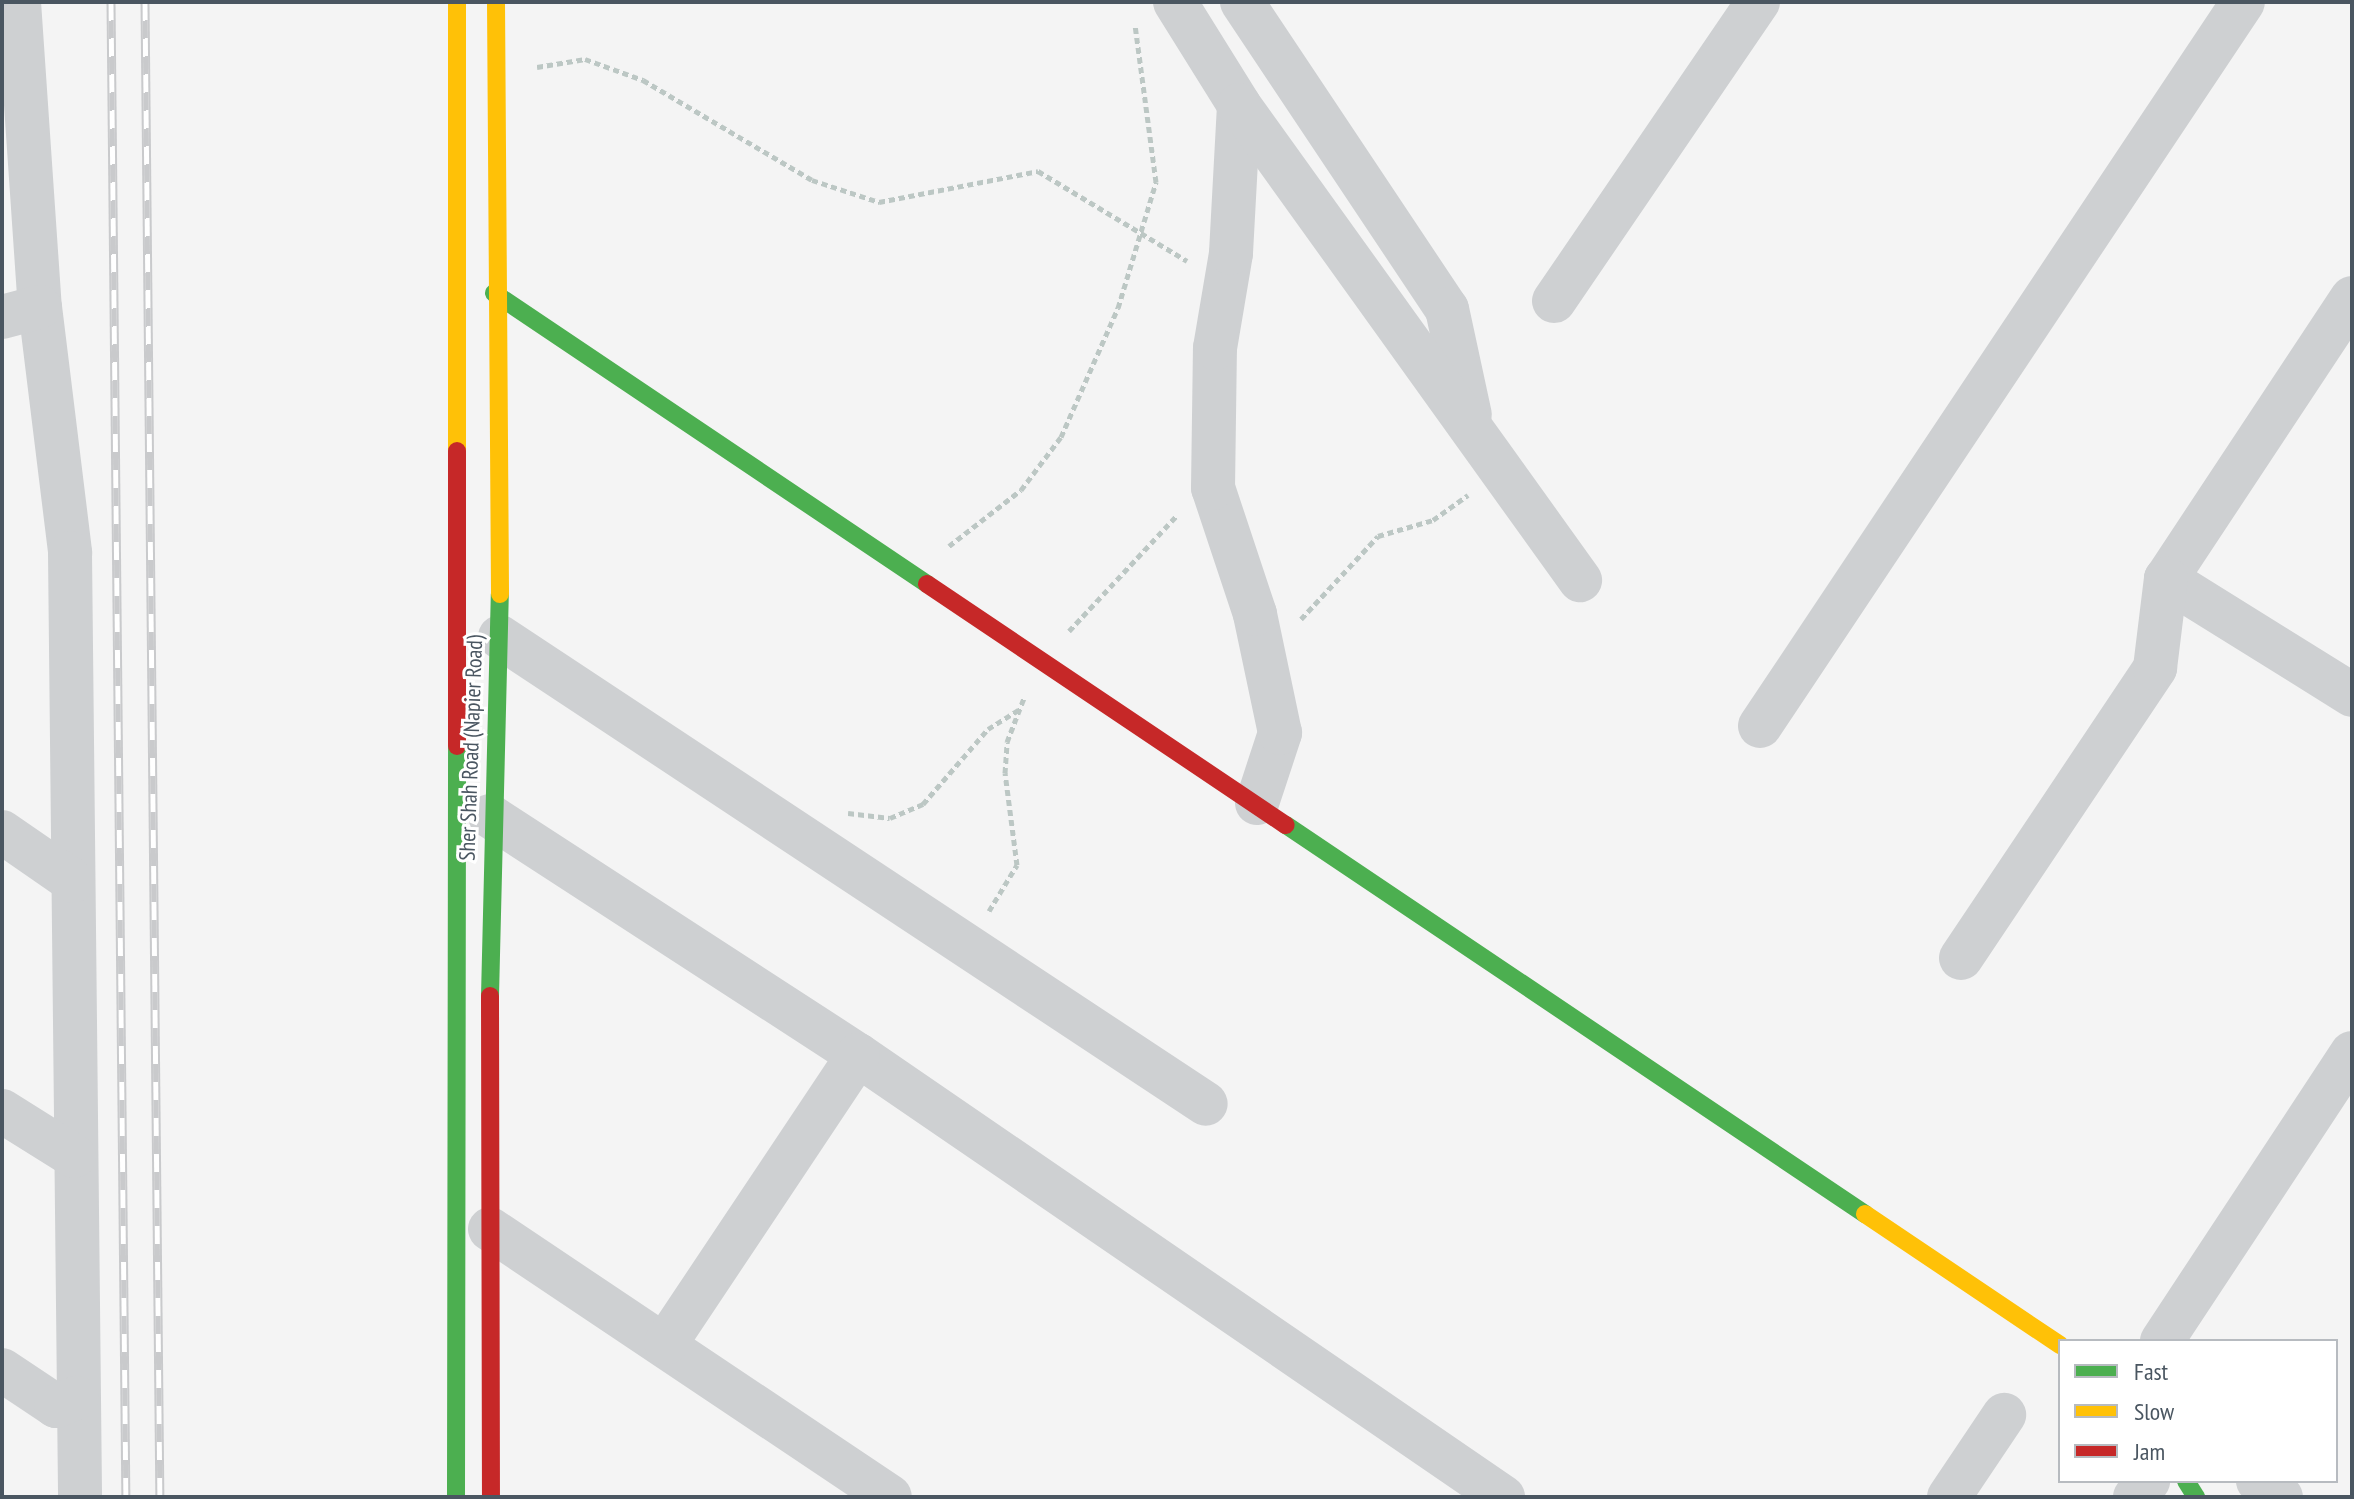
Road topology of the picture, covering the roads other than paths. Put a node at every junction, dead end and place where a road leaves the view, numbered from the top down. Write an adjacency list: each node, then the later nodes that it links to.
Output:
1 (19, 2): 9 (street)
2 (457, 2): 16 (main road, Sher Shah Road (Napier Road))
3 (496, 2): 10 (main road, Sher Shah Road (Napier Road))
4 (1175, 2): 8 (street)
5 (1242, 2): 14 (street)
6 (1758, 2): 12 (street)
7 (2243, 2): 21 (street)
8 (1239, 105): 14 (street); 22 (street)
9 (16, 202): 13 (street)
10 (494, 293): 15 (main road, Sher Shah Road (Napier Road)); 22 (main road)
11 (2352, 298): 17 (street)
12 (1554, 301)
13 (21, 312): 25 (street)
14 (1473, 431): 18 (street)
15 (500, 467): 16 (main road); 19 (main road, Sher Shah Road (Napier Road))
16 (457, 474): 41 (main road, Sher Shah Road (Napier Road))
17 (2166, 579): 20 (street); 26 (street)
18 (1580, 580)
19 (500, 637): 23 (main road, Sher Shah Road (Napier Road)); 29 (street)
20 (2352, 695)
21 (1760, 726)
22 (1257, 803): 35 (main road)
23 (490, 816): 28 (street); 32 (main road, Sher Shah Road (Napier Road))
24 (2, 832): 25 (street)
25 (73, 881): 31 (street)
26 (1961, 958)
27 (2352, 1053): 33 (street)
28 (858, 1055): 34 (street); 44 (street)
29 (1206, 1104)
30 (2, 1111): 31 (street)
31 (74, 1156): 37 (street)
32 (490, 1229): 34 (street); 42 (main road, Sher Shah Road (Napier Road))
33 (2163, 1339)
34 (666, 1343): 43 (street)
35 (2058, 1344)
36 (2, 1370): 37 (street)
37 (76, 1398): 40 (street)
38 (2004, 1415): 45 (street)
39 (2261, 1483): 46 (street)
40 (80, 1497)
41 (456, 1497)
42 (491, 1497)
43 (890, 1497)
44 (1503, 1497)
45 (1949, 1497)
46 (2281, 1497)

